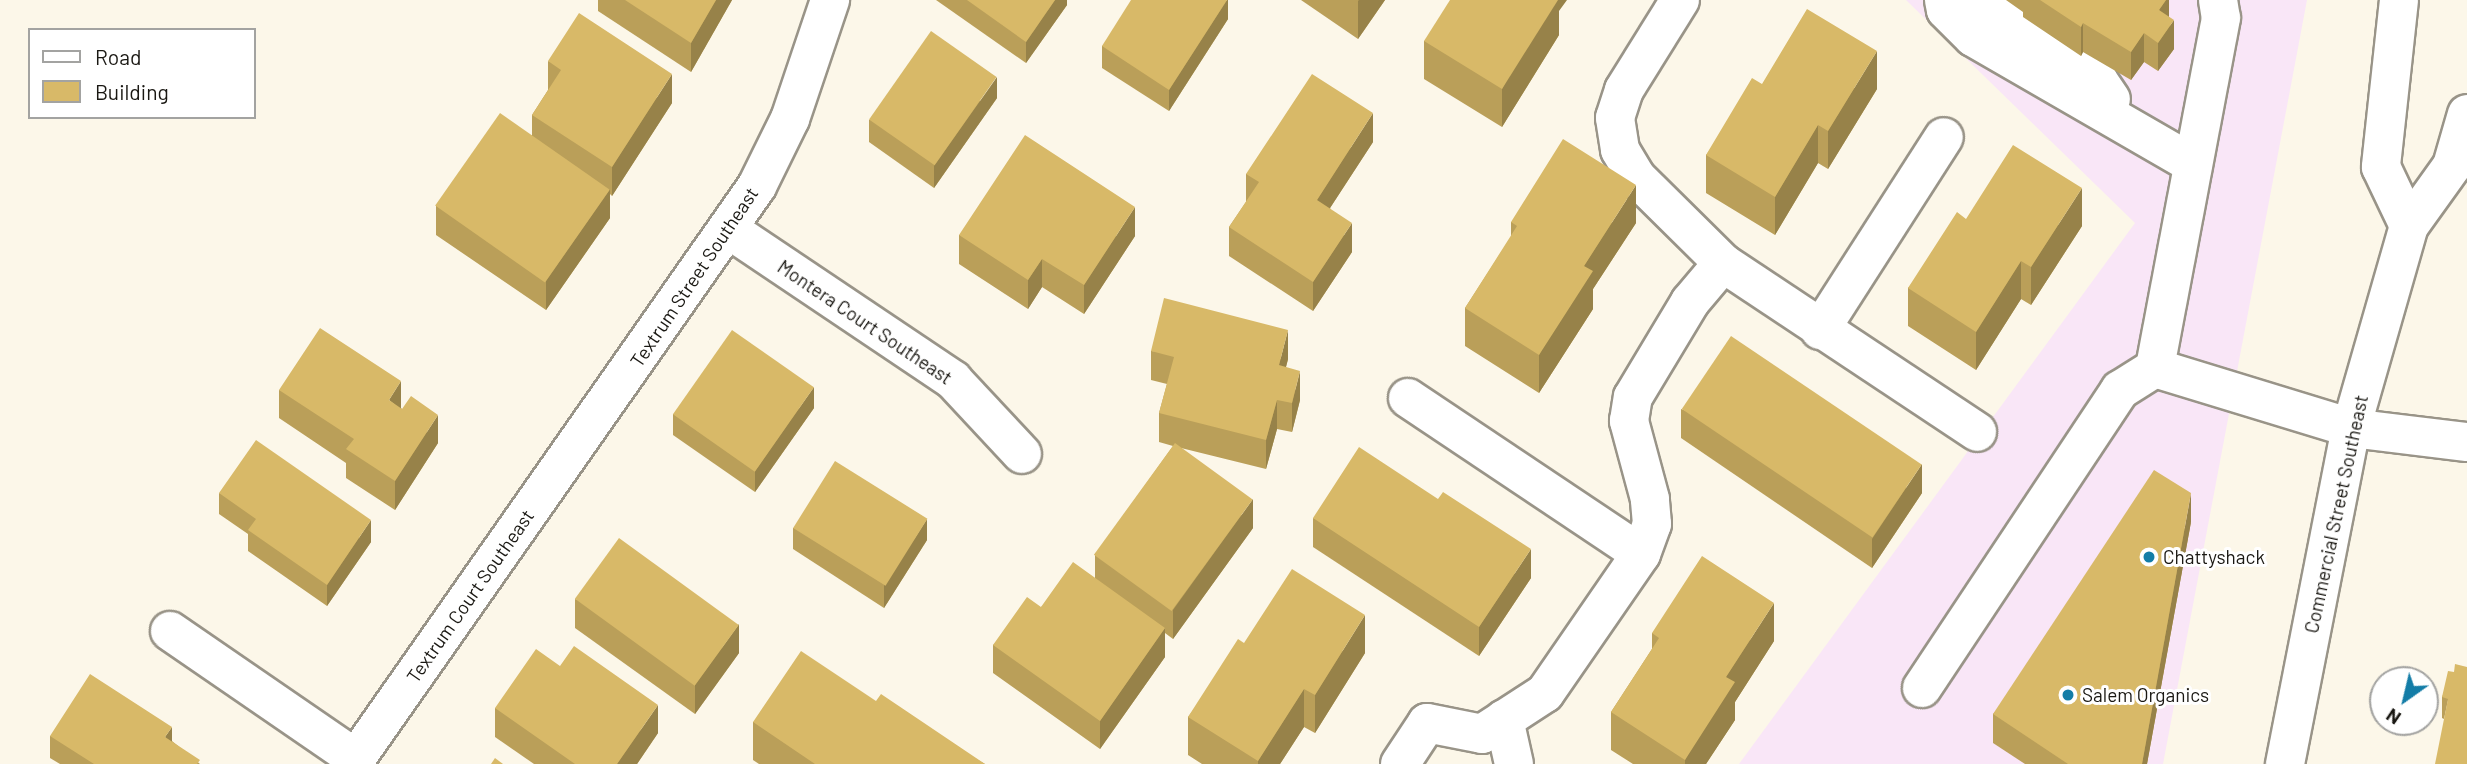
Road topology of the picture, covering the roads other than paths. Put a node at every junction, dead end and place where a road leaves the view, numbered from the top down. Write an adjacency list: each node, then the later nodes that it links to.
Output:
1 (830, 0): 12 (street, Textrum Street Southeast)
2 (1680, 0): 13 (street)
3 (1944, 0): 8 (street)
4 (1980, 0): 8 (street)
5 (2218, 0): 10 (street)
6 (2399, 0): 11 (street)
7 (2467, 114): 11 (street, Commercial Street Southeast)
8 (2131, 128): 10 (street)
9 (1944, 137): 14 (street)
10 (2193, 164): 15 (street)
11 (2409, 226): 18 (street, Commercial Street Southeast)
12 (730, 230): 17 (street, Textrum Street Southeast); 21 (street, Montera Court Southeast)
13 (1723, 263): 14 (street); 22 (street)
14 (1820, 330): 19 (street)
15 (2155, 368): 18 (street); 24 (street)
16 (1408, 398): 22 (street)
17 (589, 428): 26 (street, Textrum Court Southeast)
18 (2351, 428): 20 (street); 29 (street, Commercial Street Southeast)
19 (1977, 432)
20 (2467, 442)
21 (1022, 454)
22 (1641, 554): 25 (street)
23 (170, 631): 26 (street)
24 (1922, 688)
25 (1504, 719): 27 (street); 28 (street)
26 (354, 761)
27 (1400, 764)
28 (1514, 764)
29 (2285, 764)

